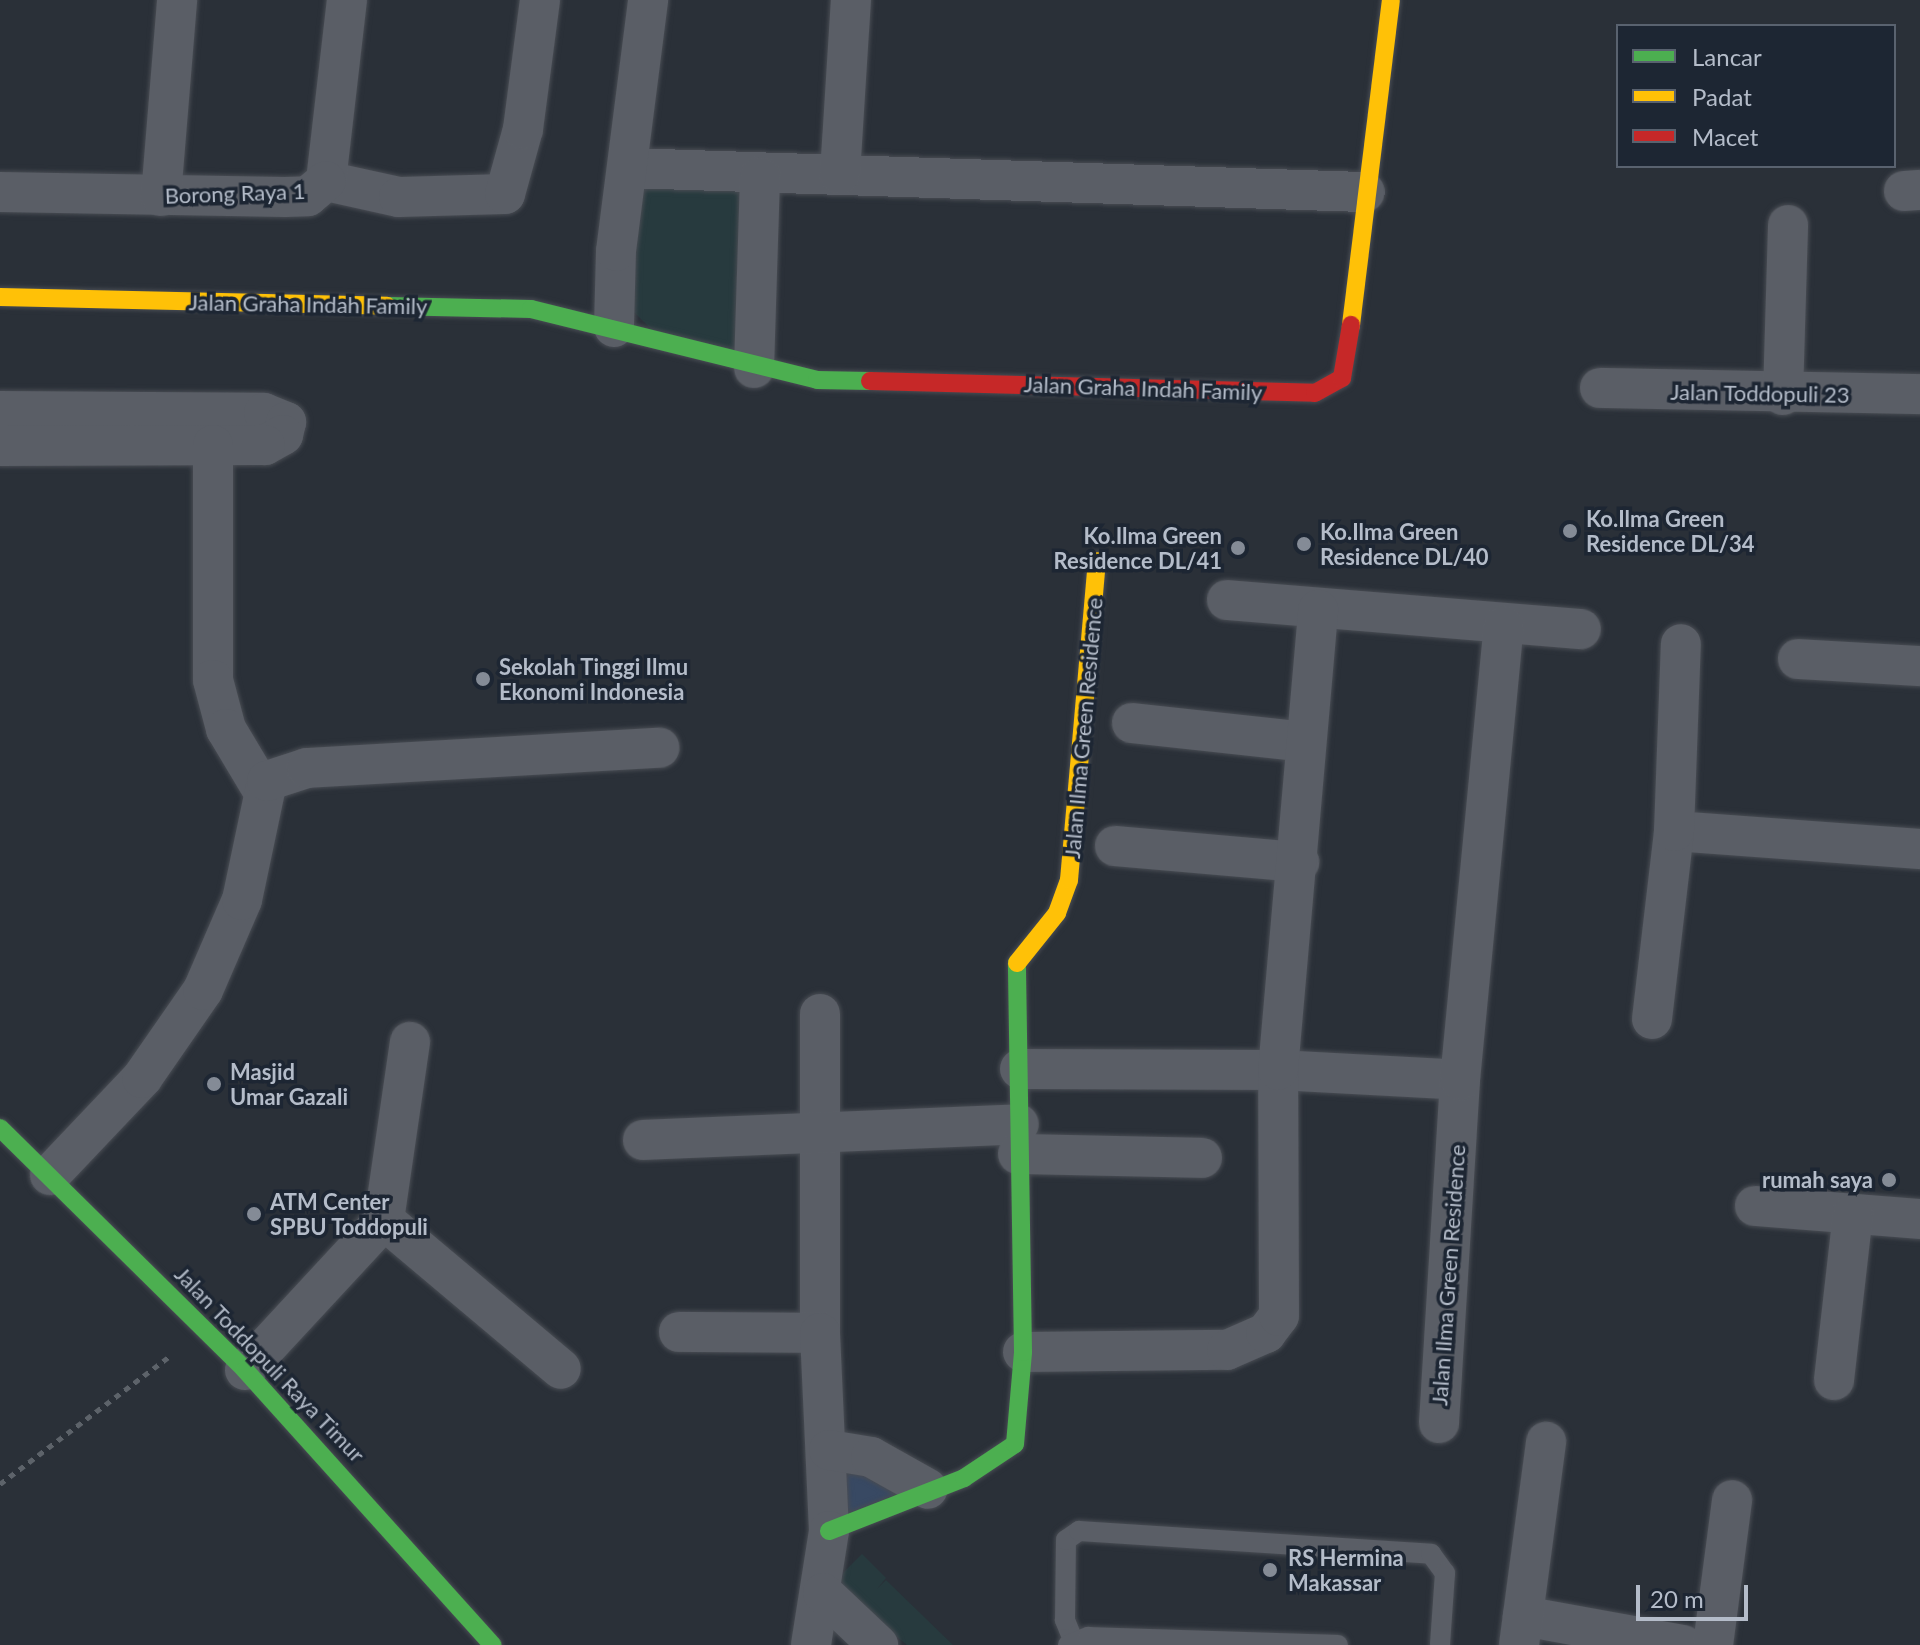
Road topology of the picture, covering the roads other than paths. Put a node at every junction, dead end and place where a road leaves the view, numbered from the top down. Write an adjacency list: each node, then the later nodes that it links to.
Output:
1 (177, 0): 13 (street)
2 (347, 0): 10 (street)
3 (540, 0): 10 (street, Borong Raya 1)
4 (648, 0): 7 (street)
5 (851, 0): 8 (street)
6 (1391, 0): 12 (street, Jalan Graha Indah Family)
7 (628, 168): 9 (street); 16 (street)
8 (840, 174): 9 (street); 12 (street)
9 (760, 177): 17 (street)
10 (326, 181): 13 (street, Borong Raya 1)
11 (0, 192): 13 (street, Borong Raya 1)
12 (1365, 192): 17 (street, Jalan Graha Indah Family)
13 (161, 196)
14 (1788, 225): 20 (street)
15 (0, 297): 16 (street, Jalan Graha Indah Family)
16 (614, 327): 17 (street, Jalan Graha Indah Family)
17 (754, 368)
18 (1600, 388): 20 (street, Jalan Toddopuli 23)
19 (1920, 394): 20 (street, Jalan Toddopuli 23)
20 (1783, 395)
21 (0, 411): 22 (street)
22 (213, 445): 23 (street); 35 (street)
23 (0, 446)
24 (1097, 561): 43 (street, Jalan Ilma Green Residence)
25 (1227, 600): 26 (street)
26 (1318, 610): 27 (street); 33 (street)
27 (1504, 626): 28 (street); 45 (street, Jalan Ilma Green Residence)
28 (1581, 629)
29 (1681, 644): 36 (street)
30 (1798, 659): 31 (street)
31 (1920, 666)
32 (1132, 723): 33 (street)
33 (1306, 742): 39 (street)
34 (659, 748): 35 (street)
35 (263, 791): 51 (street)
36 (1674, 831): 38 (street); 41 (street)
37 (1115, 846): 39 (street, Jalan Ilma Green Residence)
38 (1920, 849)
39 (1299, 862): 44 (street)
40 (820, 1014): 47 (street)
41 (1652, 1019)
42 (410, 1042): 55 (street)
43 (1020, 1069): 44 (street); 48 (street, Jalan Ilma Green Residence)
44 (1278, 1070): 45 (street); 58 (street)
45 (1460, 1080): 62 (street, Jalan Ilma Green Residence)
46 (0, 1128): 51 (street, Jalan Toddopuli Raya Timur)
47 (821, 1131): 48 (street); 49 (street); 57 (street)
48 (1018, 1139): 50 (street); 58 (street, Jalan Ilma Green Residence)
49 (643, 1140)
50 (1202, 1158)
51 (50, 1175): 60 (street, Jalan Toddopuli Raya Timur)
52 (1755, 1206): 53 (street)
53 (1853, 1214): 54 (street); 61 (street)
54 (1920, 1219)
55 (384, 1220): 59 (street); 60 (street)
56 (679, 1332): 57 (street)
57 (820, 1333): 64 (street)
58 (1023, 1352): 65 (street, Jalan Ilma Green Residence)
59 (561, 1369)
60 (245, 1370): 70 (street, Jalan Toddopuli Raya Timur)
61 (1834, 1380)
62 (1439, 1423)
63 (1546, 1442): 69 (street)
64 (829, 1450): 65 (street); 67 (street)
65 (928, 1489): 67 (street, Jalan Ilma Green Residence)
66 (1732, 1500): 78 (street)
67 (829, 1531): 68 (street)
68 (823, 1593): 72 (street); 73 (street)
69 (1521, 1630): 77 (street)
70 (485, 1642)
71 (1070, 1642): 75 (lane); 76 (lane)
72 (877, 1644): 74 (street)
73 (811, 1645)
74 (826, 1645)
75 (1338, 1645)
76 (1440, 1645)
77 (1683, 1645)
78 (1713, 1645)

